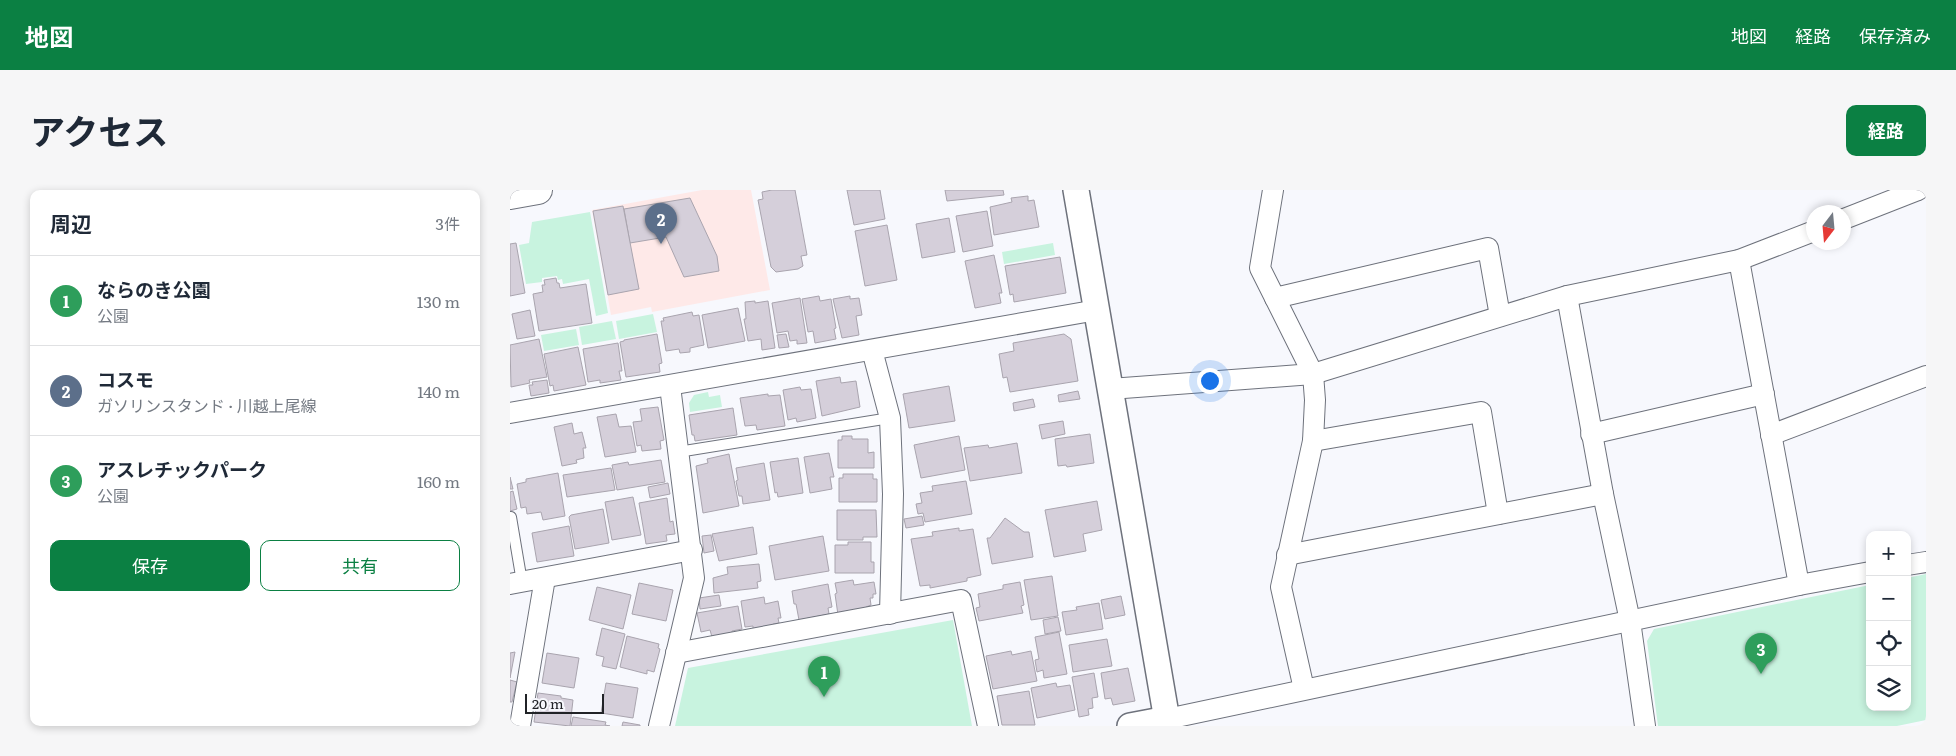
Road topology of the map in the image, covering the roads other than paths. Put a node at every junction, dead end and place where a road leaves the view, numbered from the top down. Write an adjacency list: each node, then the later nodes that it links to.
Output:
1 (538, 190): 5 (main road)
2 (1076, 190): 11 (street)
3 (1273, 190): 10 (street)
4 (1918, 190): 6 (street)
5 (510, 195)
6 (1851, 216)
7 (1806, 234): 8 (street)
8 (1738, 260): 9 (street); 18 (street)
9 (1566, 296): 12 (street); 21 (street)
10 (1275, 298): 12 (street); 14 (street)
11 (1096, 310): 13 (street); 17 (street)
12 (1500, 316): 14 (street)
13 (872, 350): 16 (street); 20 (street)
14 (1313, 374): 17 (street); 23 (street)
15 (1926, 376): 22 (street)
16 (670, 386): 19 (street); 24 (street)
17 (1110, 389): 40 (street)
18 (1764, 394): 21 (street); 22 (street)
19 (510, 414)
20 (890, 418): 24 (lane); 36 (street)
21 (1591, 434): 25 (street)
22 (1771, 435): 35 (street)
23 (1313, 441): 26 (street); 29 (street)
24 (678, 452): 28 (street)
25 (1603, 494): 26 (street); 37 (street)
26 (1498, 514): 29 (street)
27 (510, 517): 34 (lane)
28 (692, 550): 33 (street); 38 (street)
29 (1287, 555): 39 (street)
30 (1926, 562): 31 (street)
31 (1911, 564)
32 (1866, 573): 35 (street)
33 (545, 578): 34 (street); 41 (street)
34 (516, 583)
35 (1800, 585): 37 (street)
36 (890, 614): 38 (street); 43 (street)
37 (1630, 621): 39 (street); 45 (street)
38 (676, 653): 42 (street)
39 (1304, 689): 40 (street)
40 (1167, 722): 44 (street)
41 (517, 723)
42 (659, 726)
43 (988, 726)
44 (1130, 726)
45 (1645, 726)

